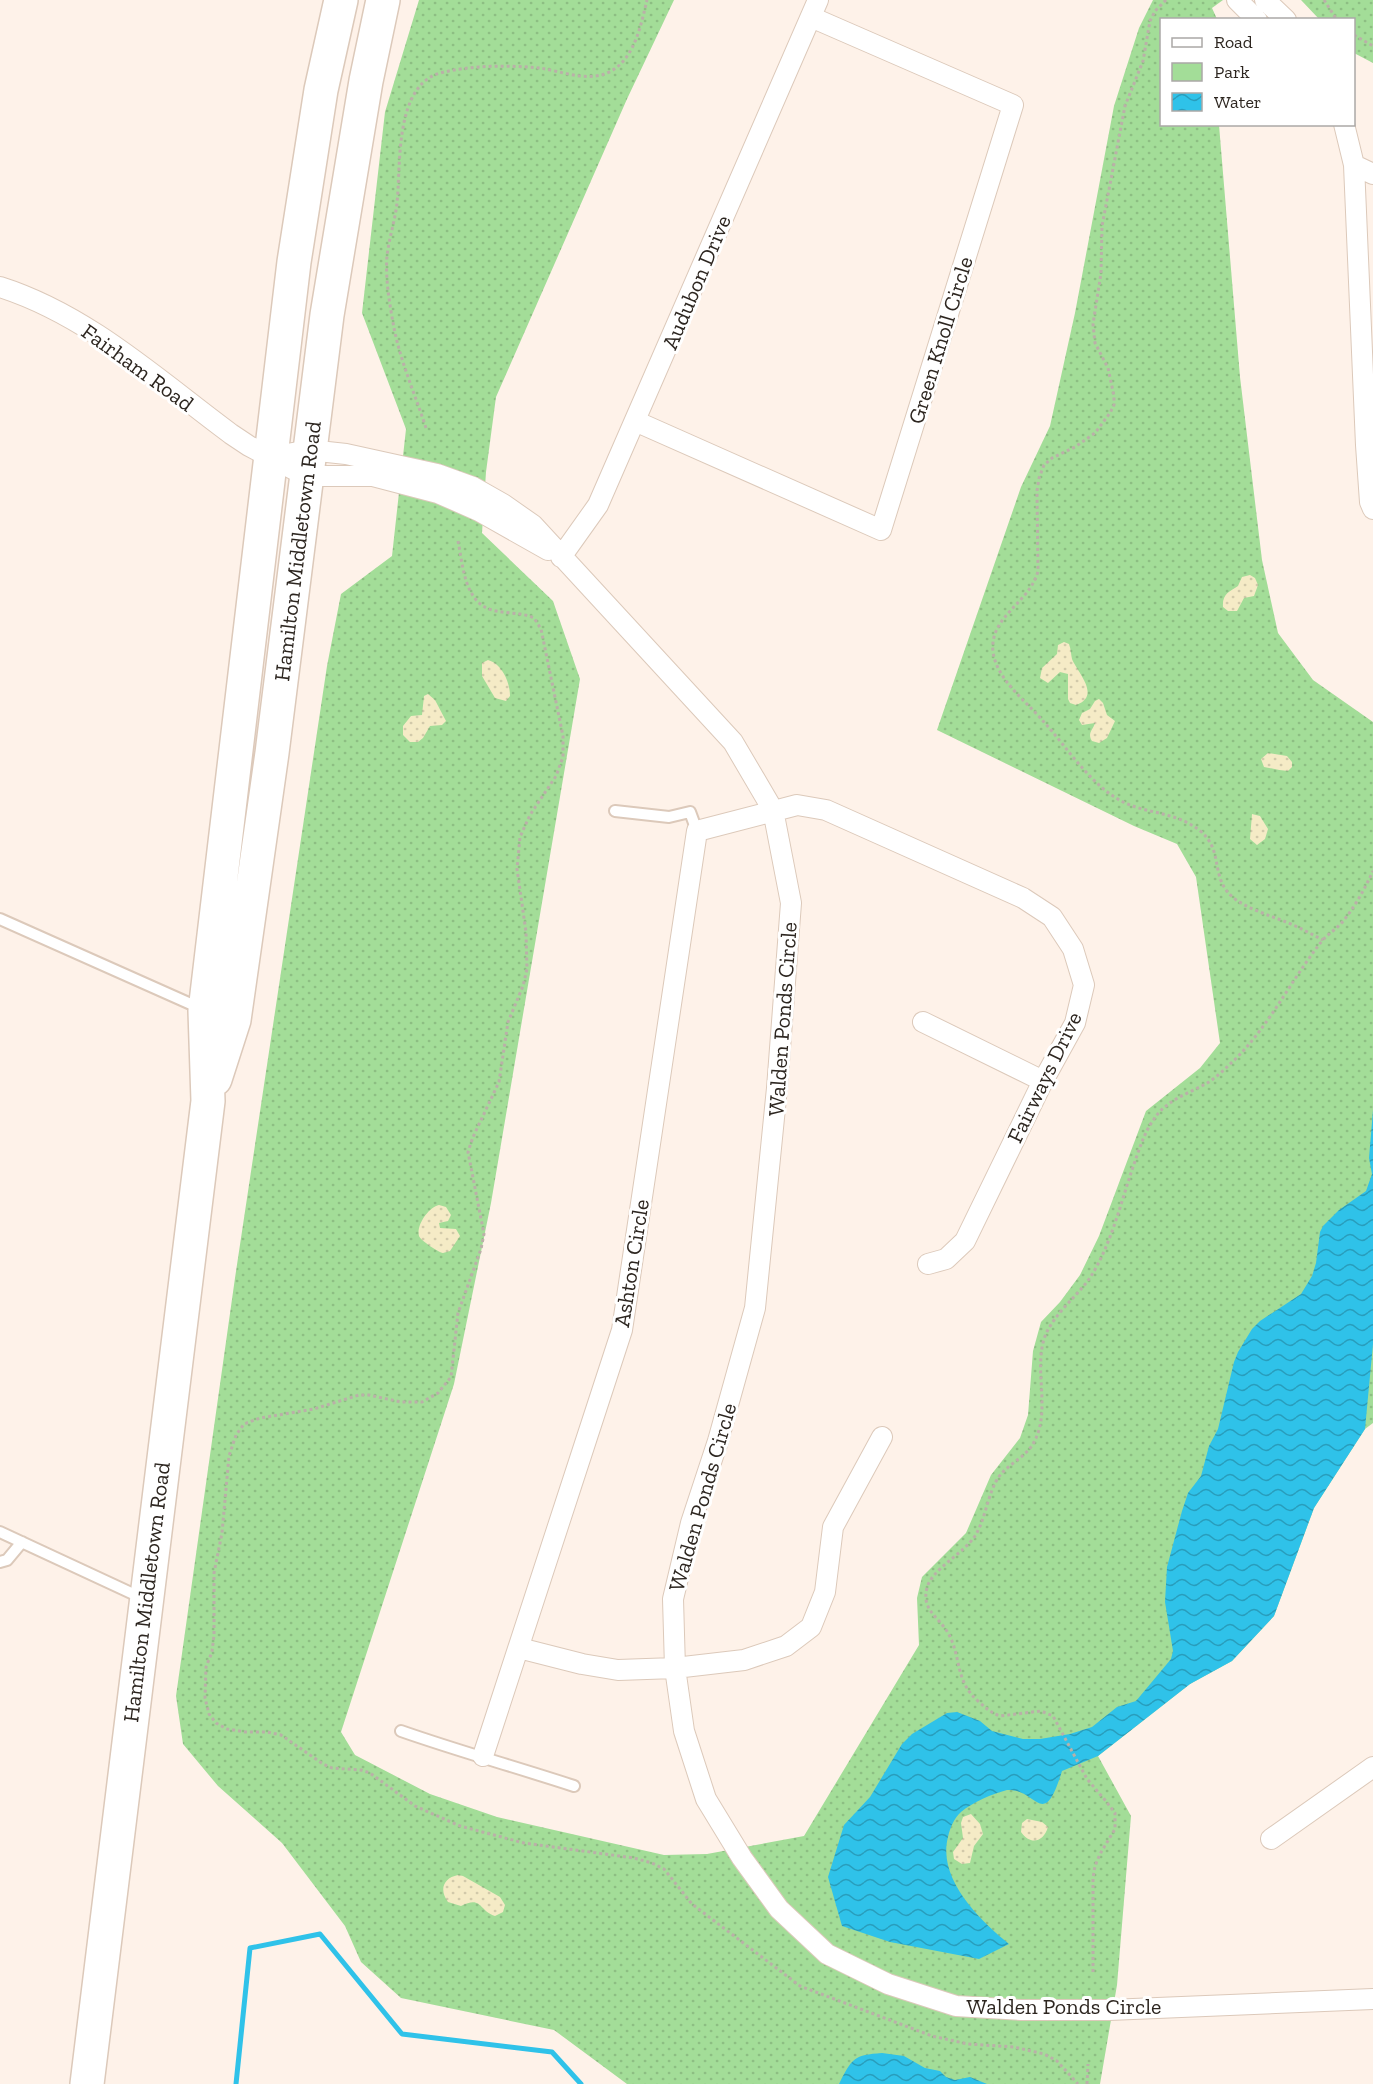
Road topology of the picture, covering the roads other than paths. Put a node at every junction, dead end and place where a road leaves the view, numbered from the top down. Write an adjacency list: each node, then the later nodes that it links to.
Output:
1 (341, 0): 13 (highway, Hamilton Middletown Road)
2 (383, 0): 14 (highway, Hamilton Middletown Road)
3 (1237, 0): 6 (street)
4 (1265, 0): 7 (street)
5 (814, 9): 12 (street, Audubon Drive); 12 (street, Green Knoll Circle)
6 (1255, 18)
7 (1284, 18)
8 (1344, 126): 9 (street)
9 (1354, 165): 10 (street); 15 (street)
10 (1373, 174)
11 (0, 287): 13 (street, Fairham Road)
12 (635, 421): 16 (street, Audubon Drive)
13 (272, 457): 14 (street, Walden Ponds Circle); 21 (highway, Hamilton Middletown Road)
14 (307, 463): 16 (street, Walden Ponds Circle); 24 (highway, Hamilton Middletown Road)
15 (1373, 508)
16 (561, 557): 17 (street, Walden Ponds Circle)
17 (773, 810): 19 (street); 23 (street, Fairways Drive); 32 (street, Walden Ponds Circle)
18 (615, 811): 19 (lane)
19 (697, 831): 31 (street, Ashton Circle)
20 (0, 919): 21 (lane)
21 (205, 1011): 24 (highway, Hamilton Middletown Road)
22 (922, 1023): 23 (street)
23 (1043, 1081): 25 (street, Fairways Drive)
24 (208, 1101): 30 (highway, Hamilton Middletown Road)
25 (928, 1264)
26 (882, 1437): 32 (street)
27 (0, 1532): 28 (lane)
28 (22, 1542): 29 (lane); 30 (lane)
29 (0, 1562)
30 (145, 1600): 39 (highway, Hamilton Middletown Road)
31 (519, 1648): 32 (street); 34 (street, Ashton Circle)
32 (675, 1668): 38 (street, Walden Ponds Circle)
33 (401, 1731): 34 (lane)
34 (483, 1756): 36 (lane)
35 (1373, 1767): 37 (street)
36 (574, 1786)
37 (1271, 1839)
38 (1373, 1999)
39 (87, 2084)

